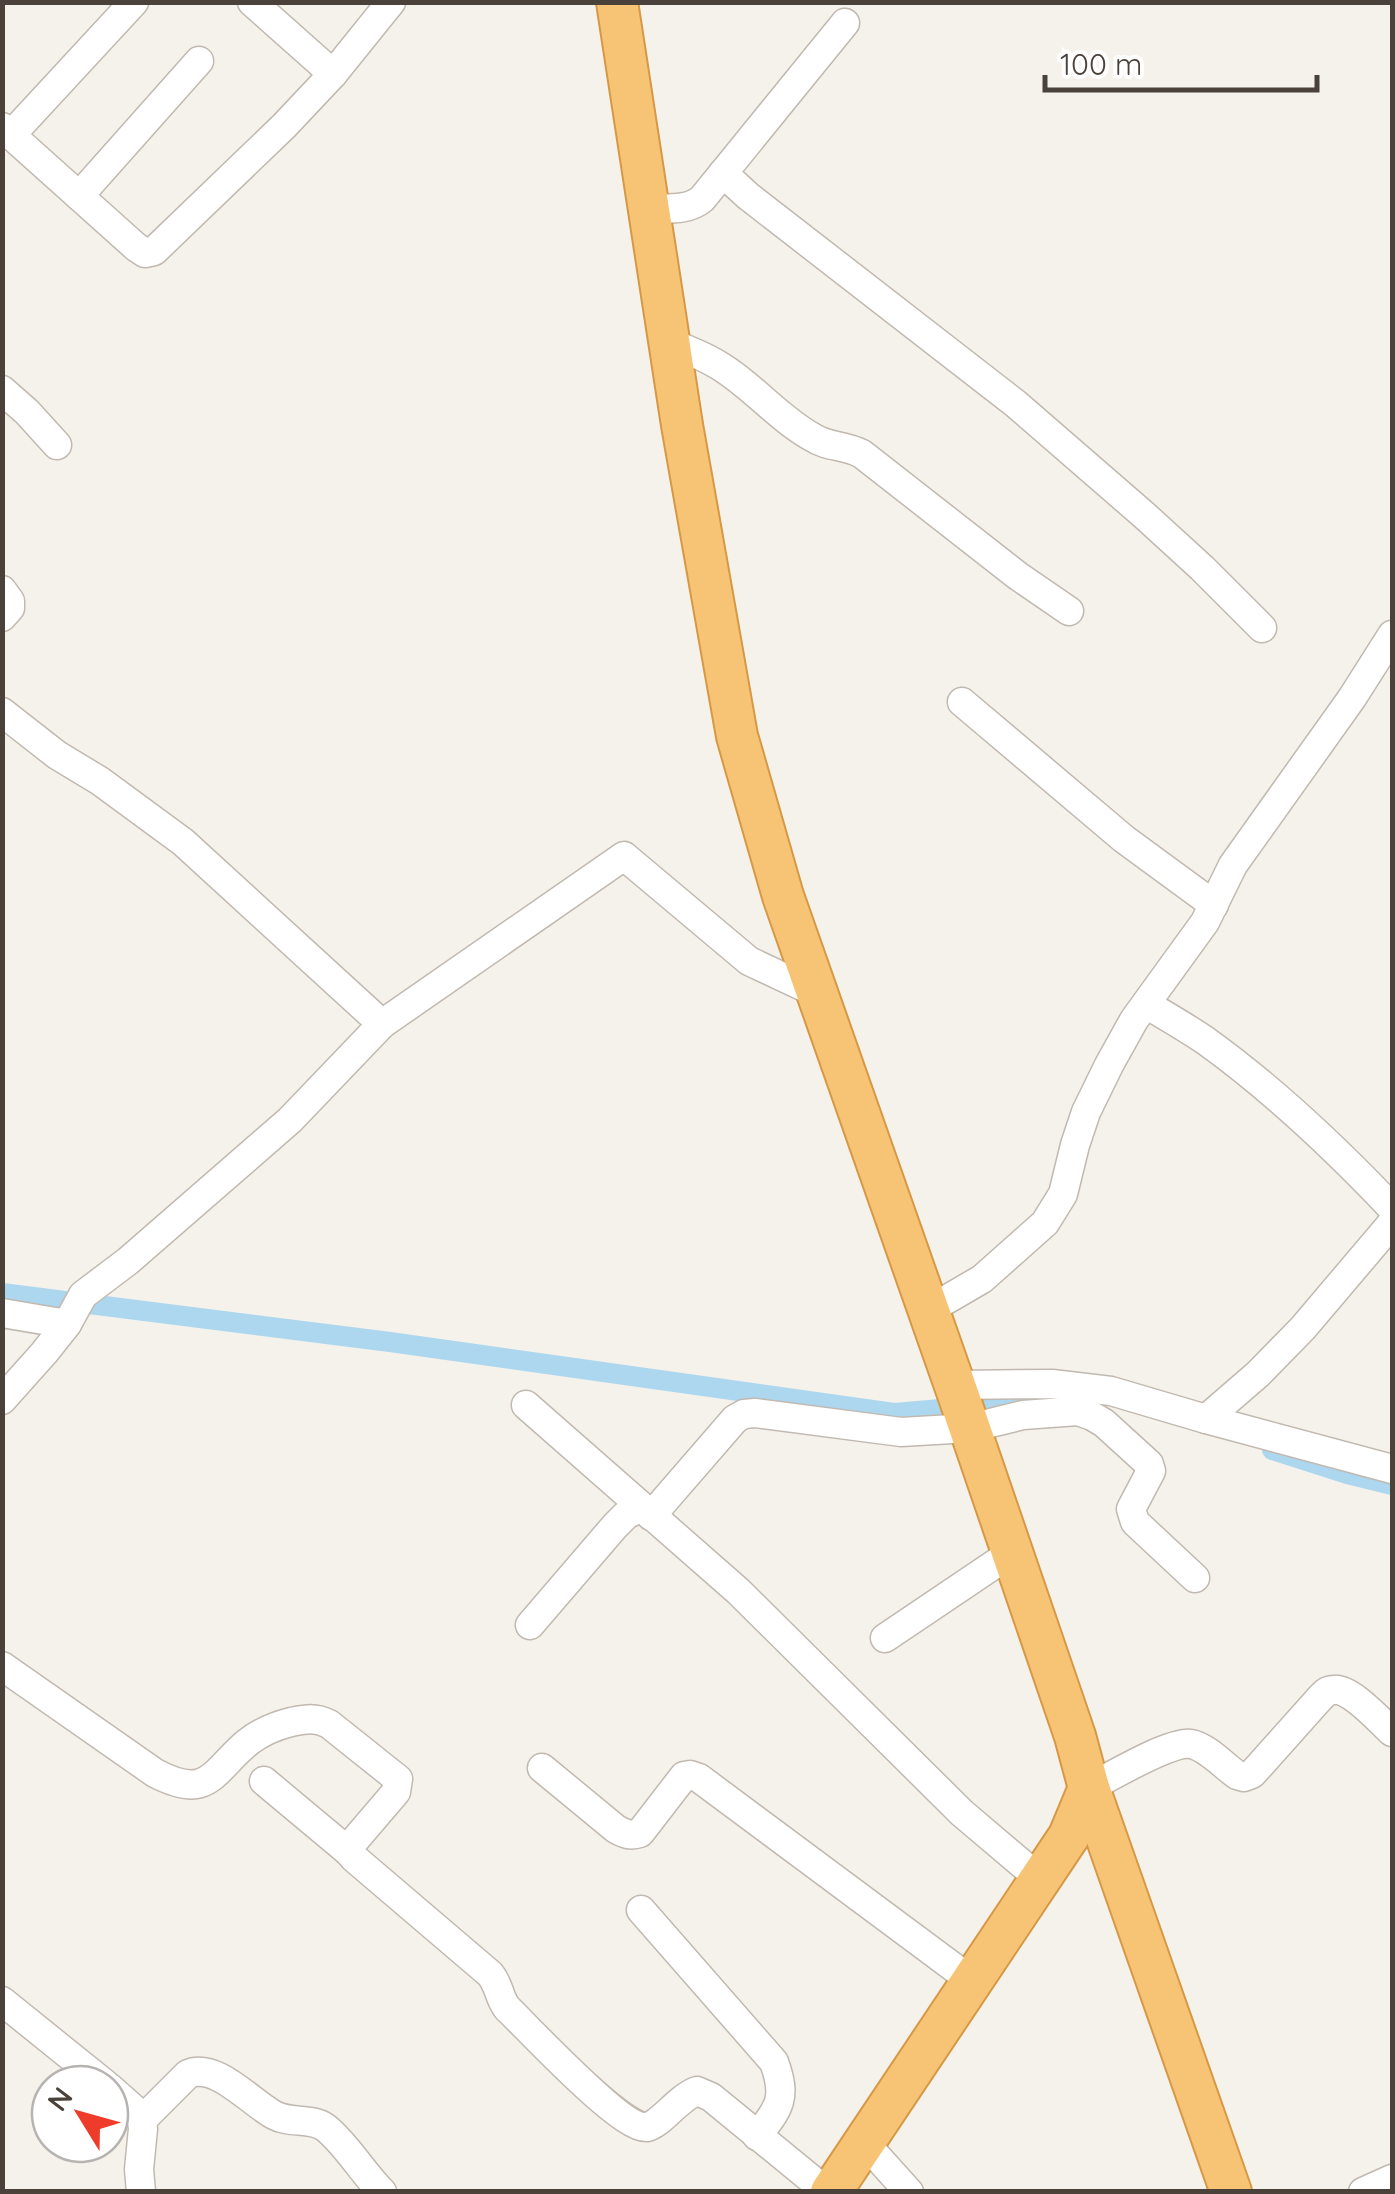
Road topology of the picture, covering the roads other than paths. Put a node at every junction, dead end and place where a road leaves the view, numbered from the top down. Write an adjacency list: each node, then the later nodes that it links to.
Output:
1 (134, 2): 8 (street)
2 (252, 2): 7 (street)
3 (617, 2): 11 (highway)
4 (383, 5): 7 (street)
5 (845, 23): 9 (street)
6 (199, 60): 10 (street)
7 (334, 74): 10 (street)
8 (7, 131): 10 (street)
9 (722, 173): 11 (street); 18 (street)
10 (79, 196)
11 (650, 209): 12 (highway)
12 (670, 343): 16 (street); 23 (highway)
13 (2, 390): 14 (street)
14 (56, 445)
15 (2, 590): 17 (street)
16 (1069, 611)
17 (2, 617)
18 (1262, 628)
19 (1392, 635): 22 (street)
20 (962, 702): 22 (street)
21 (2, 712): 25 (street)
22 (1214, 905): 24 (street)
23 (817, 994): 25 (street); 29 (highway)
24 (1146, 1004): 26 (street); 29 (street)
25 (382, 1024): 28 (street)
26 (1392, 1208)
27 (1392, 1223): 34 (street)
28 (74, 1311): 30 (street); 31 (street)
29 (927, 1311): 33 (highway)
30 (2, 1314)
31 (2, 1400)
32 (526, 1405): 36 (street)
33 (963, 1408): 34 (street); 36 (street); 37 (highway); 38 (street)
34 (1206, 1419): 35 (street)
35 (1392, 1468)
36 (646, 1511): 39 (street); 47 (street)
37 (1011, 1553): 40 (street); 45 (highway)
38 (1195, 1578)
39 (530, 1625)
40 (884, 1638)
41 (2, 1666): 46 (street)
42 (1392, 1732): 45 (street)
43 (542, 1768): 49 (street)
44 (264, 1781): 46 (street)
45 (1089, 1788): 47 (highway); 61 (highway)
46 (349, 1852): 54 (street)
47 (1041, 1880): 49 (highway)
48 (641, 1910): 54 (street)
49 (972, 1980): 55 (highway)
50 (2, 2000): 51 (street)
51 (81, 2064)
52 (130, 2106): 53 (street)
53 (142, 2120): 57 (street); 58 (street)
54 (757, 2136): 59 (street)
55 (864, 2142): 59 (highway); 60 (street)
56 (1392, 2180): 62 (street)
57 (141, 2192)
58 (382, 2192)
59 (829, 2192)
60 (909, 2192)
61 (1231, 2192)
62 (1363, 2192)

